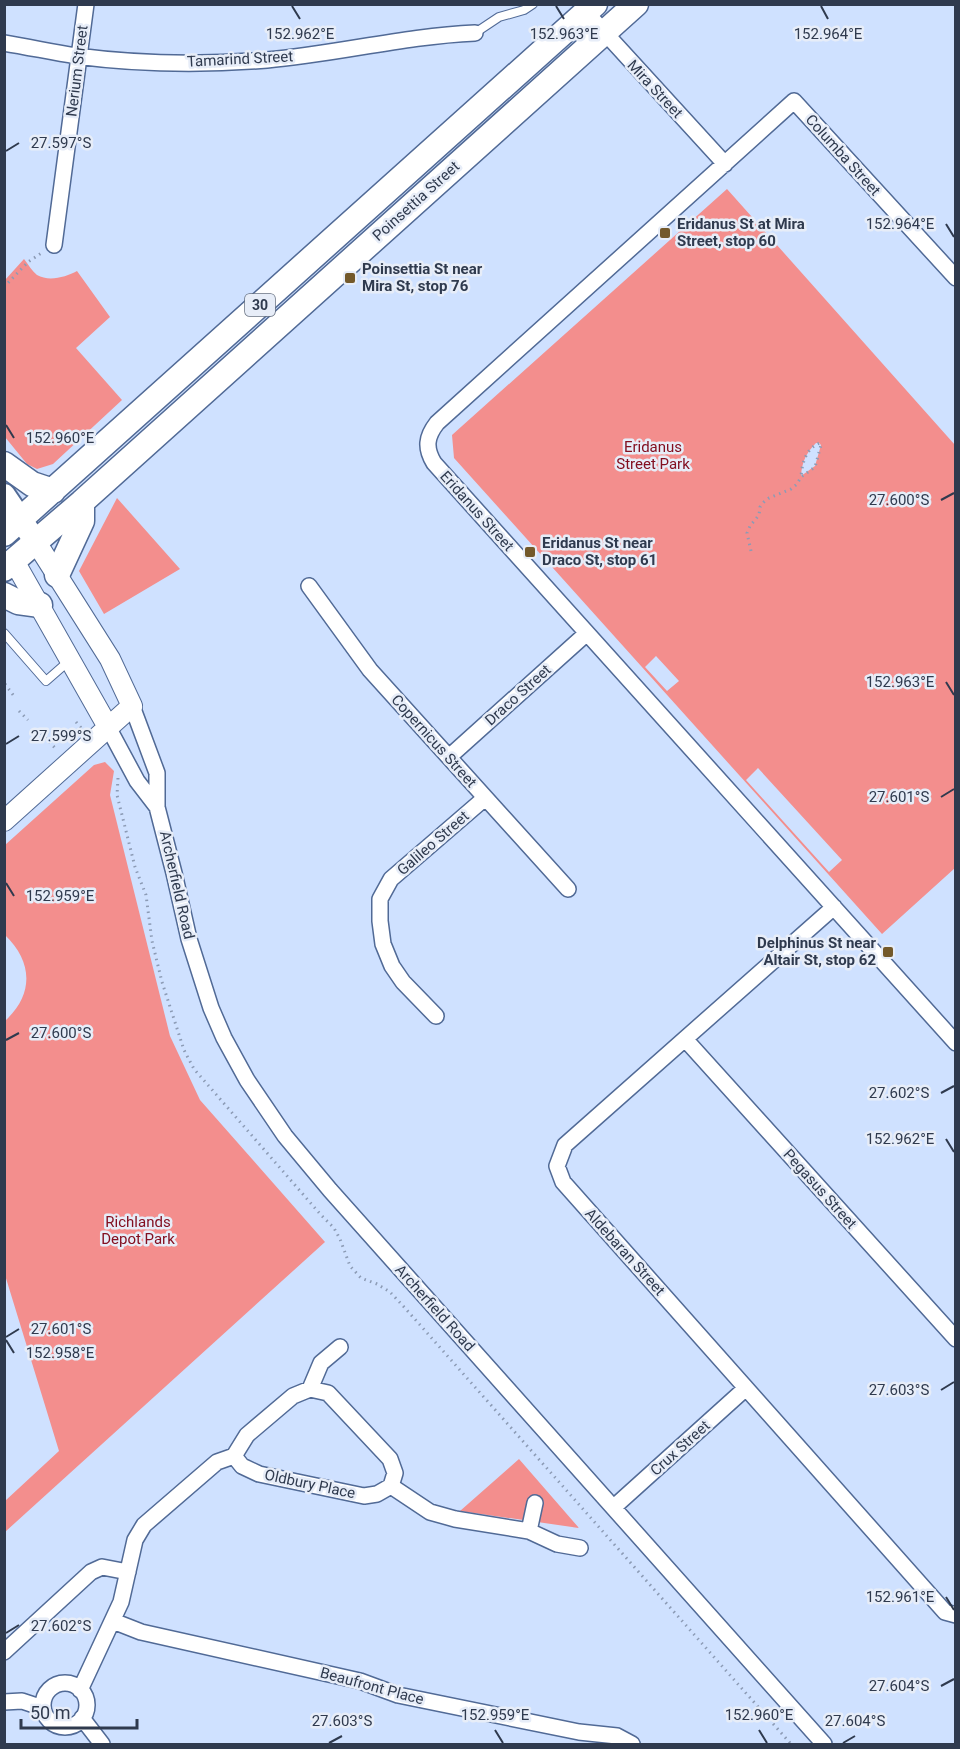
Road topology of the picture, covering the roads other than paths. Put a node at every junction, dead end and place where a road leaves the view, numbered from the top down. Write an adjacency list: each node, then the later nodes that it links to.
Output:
1 (86, 4): 8 (street, Nerium Street)
2 (533, 4): 5 (lane)
3 (636, 4): 6 (main road, Poinsettia Street / 30)
4 (590, 8): 6 (street, Mira Street); 13 (main road, Poinsettia Street / 30)
5 (475, 33): 8 (street, Tamarind Street)
6 (604, 33): 9 (street, Mira Street); 15 (main road, Poinsettia Street / 30)
7 (4, 43): 8 (street, Tamarind Street)
8 (79, 56): 10 (street, Nerium Street)
9 (725, 164): 11 (street, Columba Street); 24 (street, Eridanus Street)
10 (54, 245)
11 (956, 278)
12 (4, 464): 13 (main road)
13 (53, 492): 16 (main road, Poinsettia Street / 30)
14 (4, 495): 16 (main road, Archerfield Road)
15 (82, 502): 17 (main road, Poinsettia Street / 30); 19 (main road)
16 (13, 527): 17 (main road, Archerfield Road)
17 (36, 542): 18 (main road, 30); 19 (street, Archerfield Road)
18 (8, 558): 22 (street, Archerfield Road)
19 (57, 575): 26 (street, Archerfield Road)
20 (309, 586): 28 (street, Copernicus Street)
21 (4, 595): 22 (main road)
22 (40, 605): 25 (street, Archerfield Road)
23 (4, 633): 25 (lane)
24 (587, 633): 28 (street, Draco Street); 33 (street, Eridanus Street)
25 (71, 659): 27 (street, Archerfield Road)
26 (132, 706): 27 (street); 30 (street, Archerfield Road)
27 (108, 727): 30 (street, Archerfield Road); 31 (street)
28 (448, 757): 29 (street, Copernicus Street)
29 (486, 798): 32 (street, Copernicus Street); 34 (street, Galileo Street)
30 (157, 807): 44 (street, Archerfield Road)
31 (4, 821)
32 (568, 889)
33 (834, 907): 35 (street, Eridanus Street); 36 (street, Aldebaran Street)
34 (436, 1016)
35 (953, 1035)
36 (684, 1039): 37 (street, Pegasus Street); 39 (street, Aldebaran Street)
37 (956, 1339)
38 (340, 1347): 40 (street)
39 (746, 1388): 44 (street, Crux Street); 48 (street, Aldebaran Street)
40 (310, 1389): 41 (street); 42 (street)
41 (234, 1456): 42 (street, Oldbury Place); 47 (street)
42 (391, 1486): 45 (street)
43 (535, 1503): 45 (street)
44 (614, 1507): 57 (street, Archerfield Road)
45 (529, 1531): 46 (street)
46 (580, 1548)
47 (128, 1572): 49 (street); 50 (street)
48 (956, 1615)
49 (113, 1621): 51 (street); 56 (street, Beaufront Place)
50 (4, 1652)
51 (80, 1690): 53 (street); 54 (street)
52 (4, 1702): 53 (street)
53 (43, 1708): 54 (street)
54 (82, 1718): 55 (street)
55 (102, 1744)
56 (632, 1744)
57 (824, 1744)

